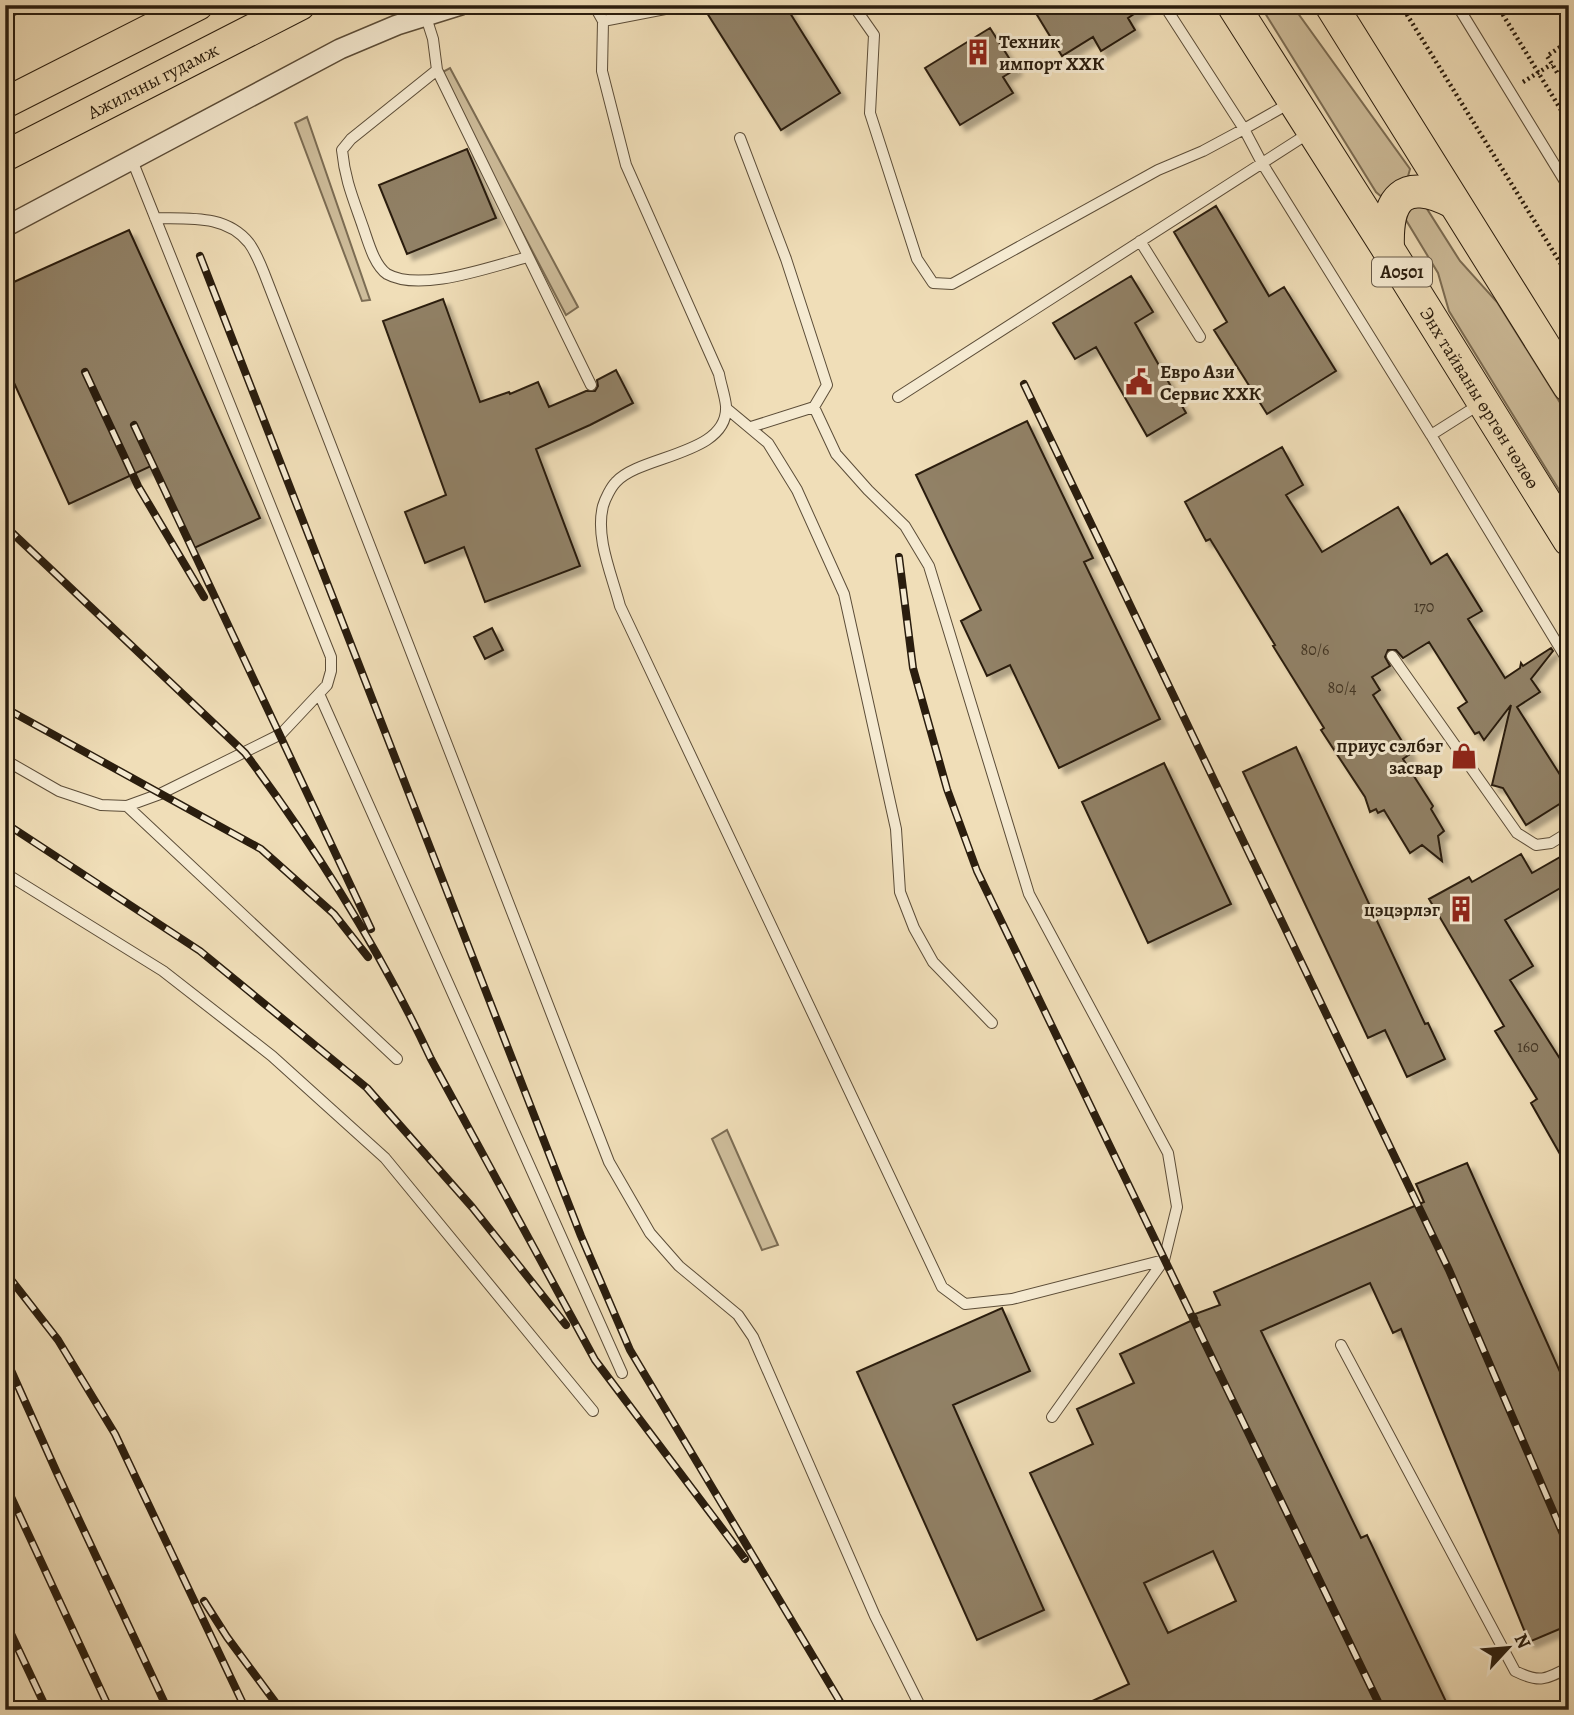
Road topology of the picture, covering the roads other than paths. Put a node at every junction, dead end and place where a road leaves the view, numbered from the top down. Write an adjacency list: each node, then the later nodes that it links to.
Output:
1 (12, 5): 12 (street)
2 (198, 5): 17 (main road)
3 (300, 5): 21 (main road, Ажилчны гудамж)
4 (461, 5): 13 (street)
5 (594, 5): 14 (lane)
6 (668, 5): 14 (lane)
7 (853, 5): 18 (lane)
8 (1164, 5): 18 (lane)
9 (1233, 5): 16 (highway, Энх тайваны өргөн чөлөө / A0501)
10 (1331, 5): 25 (highway)
11 (1457, 5): 24 (lane)
12 (5, 9)
13 (426, 17): 15 (lane); 22 (street)
14 (603, 21): 37 (lane)
15 (437, 71): 30 (lane); 30 (lane)
16 (1293, 100): 18 (lane); 19 (highway, Энх тайваны өргөн чөлөө / A0501)
17 (5, 103)
18 (1244, 129): 23 (lane)
19 (1313, 130): 23 (lane); 29 (highway, Энх тайваны өргөн чөлөө / A0501)
20 (740, 138): 36 (lane)
21 (5, 156)
22 (132, 160): 26 (lane); 27 (street)
23 (1262, 163): 28 (lane); 39 (lane)
24 (1569, 188)
25 (1453, 202): 29 (highway); 32 (highway)
26 (155, 218): 43 (lane); 56 (lane)
27 (5, 228)
28 (1140, 241): 31 (lane); 34 (lane)
29 (1388, 249): 35 (highway, Энх тайваны өргөн чөлөө / A0501)
30 (528, 257): 33 (lane)
31 (1200, 337)
32 (1565, 371)
33 (591, 385)
34 (898, 397)
35 (1483, 402): 39 (lane); 40 (highway, Энх тайваны өргөн чөлөө / A0501)
36 (814, 407): 38 (lane); 50 (lane)
37 (726, 408): 38 (lane); 50 (lane)
38 (751, 427): 48 (lane)
39 (1431, 435): 42 (lane)
40 (1569, 540)
41 (1392, 656): 46 (lane)
42 (1569, 663)
43 (320, 696): 45 (lane); 52 (lane)
44 (5, 760): 45 (lane)
45 (127, 806): 49 (lane)
46 (1569, 832)
47 (5, 873): 53 (lane)
48 (992, 1023)
49 (397, 1059)
50 (1164, 1260): 54 (lane)
51 (1341, 1345): 55 (lane)
52 (622, 1373)
53 (593, 1411)
54 (1052, 1417)
55 (1569, 1667)
56 (924, 1710)

